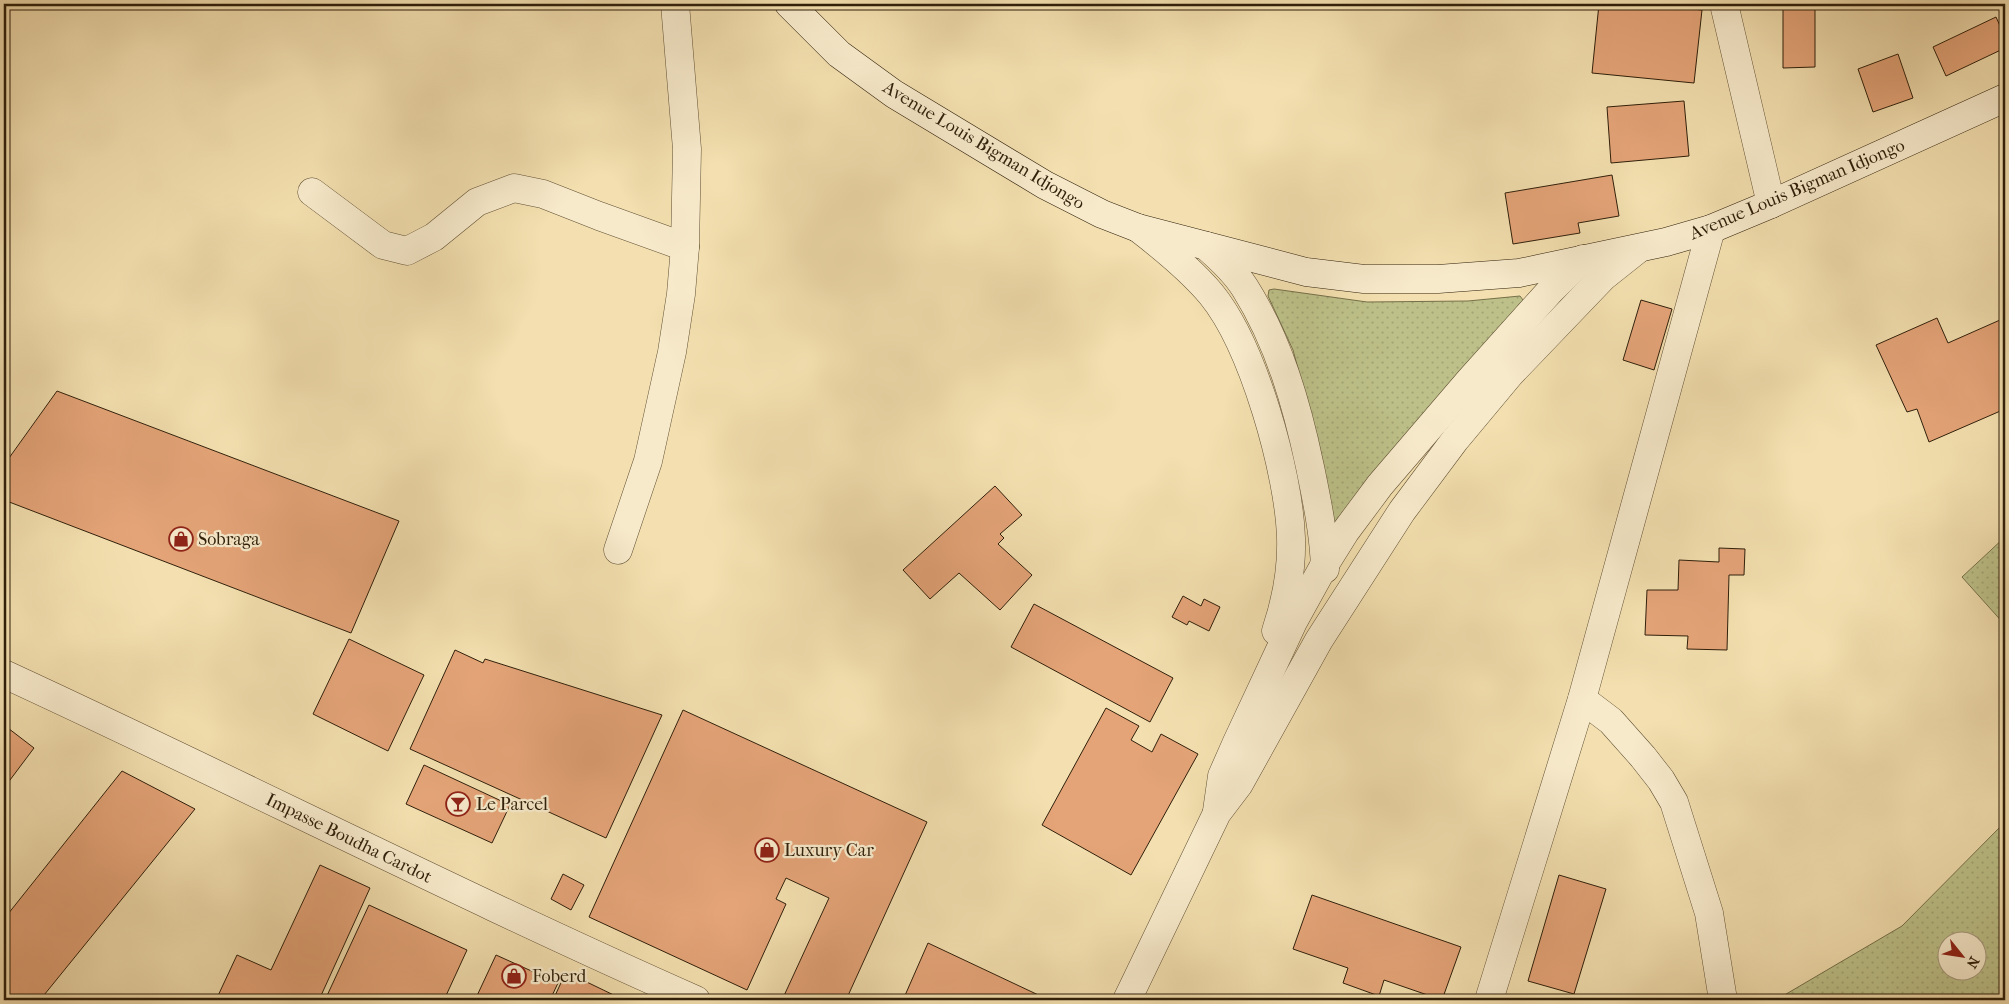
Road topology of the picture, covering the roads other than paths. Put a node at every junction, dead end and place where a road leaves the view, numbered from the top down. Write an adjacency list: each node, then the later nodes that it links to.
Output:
1 (675, 4): 10 (street)
2 (789, 4): 7 (street, Avenue Louis Bigman Idjongo)
3 (1724, 4): 6 (street)
4 (2005, 98): 6 (street, Avenue Louis Bigman Idjongo)
5 (312, 192): 10 (street)
6 (1771, 204): 8 (street, Avenue Louis Bigman Idjongo)
7 (1138, 228): 9 (street, Avenue Louis Bigman Idjongo); 17 (street)
8 (1711, 229): 11 (street, Avenue Louis Bigman Idjongo); 18 (street)
9 (1206, 246): 12 (street, Avenue Louis Bigman Idjongo); 14 (street)
10 (685, 247): 13 (street)
11 (1637, 250): 12 (street, Avenue Louis Bigman Idjongo); 15 (street)
12 (1582, 259): 14 (street)
13 (618, 550)
14 (1324, 564): 15 (street); 17 (street)
15 (1319, 640): 19 (street)
16 (4, 674): 20 (street, Impasse Boudha Cardot)
17 (1262, 689): 19 (street)
18 (1582, 699): 22 (street); 23 (street)
19 (1217, 813): 21 (street)
20 (696, 1000)
21 (1128, 1000)
22 (1489, 1000)
23 (1722, 1000)

